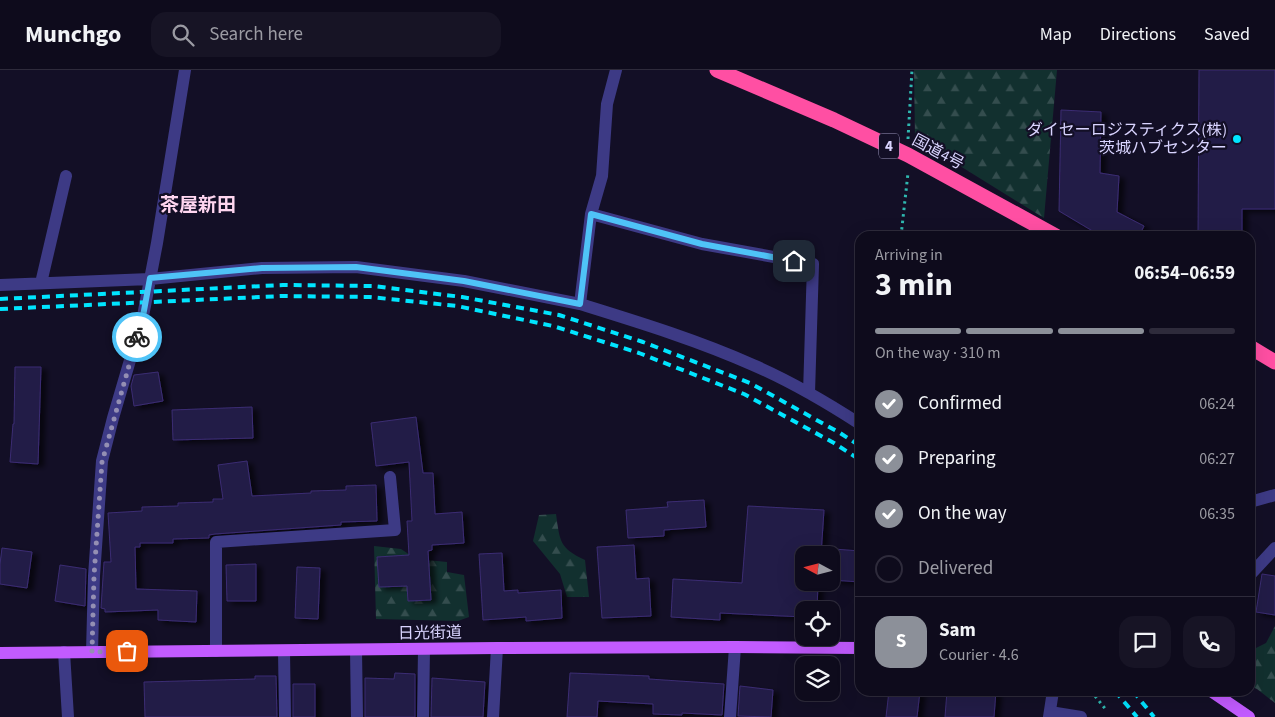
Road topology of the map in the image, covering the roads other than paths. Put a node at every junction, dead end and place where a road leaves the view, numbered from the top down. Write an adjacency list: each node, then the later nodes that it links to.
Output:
1 (185, 70): 7 (street)
2 (616, 70): 5 (street)
3 (716, 70): 6 (highway, 国道4号 / 4)
4 (66, 176): 8 (street)
5 (591, 214): 10 (street); 13 (street)
6 (1047, 231)
7 (150, 278): 8 (street); 10 (street); 28 (street)
8 (41, 283): 9 (street)
9 (0, 285)
10 (580, 304): 13 (street)
11 (1255, 350): 12 (highway)
12 (1275, 362)
13 (809, 393): 14 (street)
14 (855, 421)
15 (390, 477): 25 (street)
16 (1275, 495): 17 (street)
17 (1255, 498)
18 (1275, 548): 19 (street)
19 (1255, 570)
20 (735, 647): 21 (main road, 日光街道); 22 (main road, 日光街道); 38 (street)
21 (497, 648): 23 (main road, 日光街道); 37 (street)
22 (855, 648)
23 (424, 649): 24 (main road, 日光街道); 36 (street)
24 (356, 650): 26 (main road, 日光街道); 35 (street)
25 (216, 651): 26 (main road, 日光街道); 28 (main road, 日光街道)
26 (284, 651): 34 (street)
27 (64, 652): 28 (main road, 日光街道); 29 (main road, 日光街道); 33 (street)
28 (92, 652)
29 (0, 653)
30 (1052, 696): 32 (street)
31 (1218, 696): 40 (main road)
32 (1050, 715): 39 (street)
33 (68, 717)
34 (285, 717)
35 (356, 717)
36 (423, 717)
37 (493, 717)
38 (730, 717)
39 (1081, 717)
40 (1249, 717)

